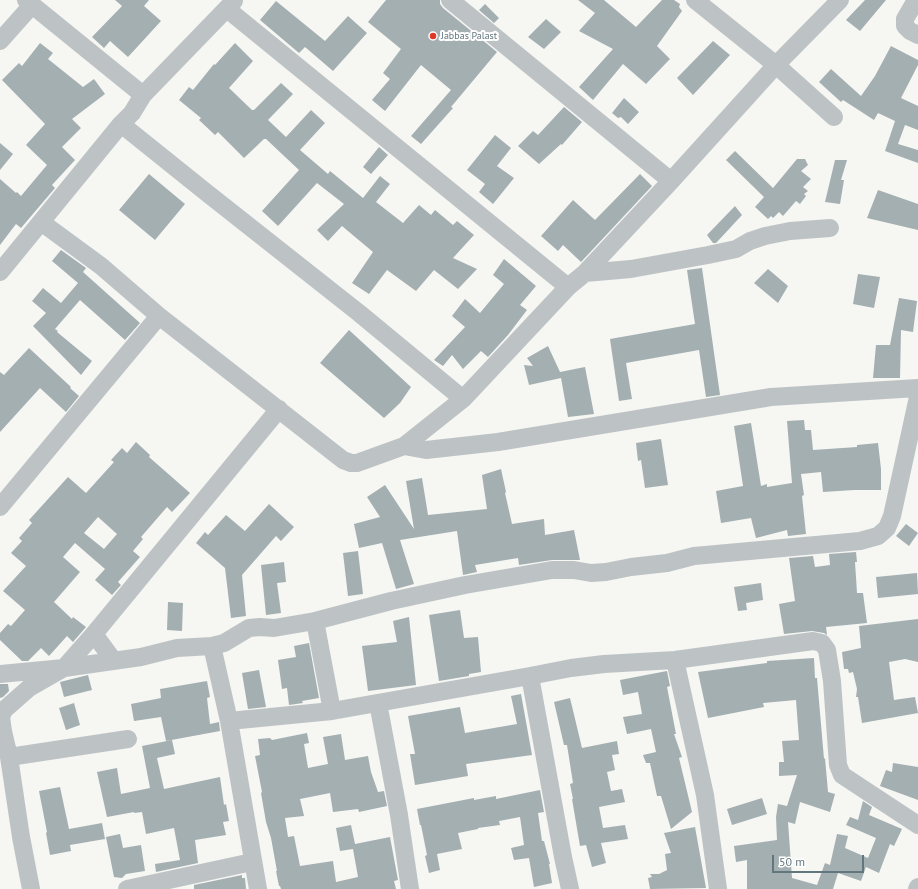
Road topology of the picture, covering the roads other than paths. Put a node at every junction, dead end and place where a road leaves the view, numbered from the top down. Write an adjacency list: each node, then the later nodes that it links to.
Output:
1 (450, 0): 13 (street)
2 (695, 0): 9 (street)
3 (840, 0): 9 (street)
4 (916, 0): 7 (street)
5 (28, 2): 8 (street); 10 (street)
6 (231, 4): 10 (street); 18 (street)
7 (918, 35)
8 (0, 41)
9 (776, 65): 11 (street); 13 (street)
10 (143, 96): 12 (street)
11 (834, 117)
12 (121, 124): 14 (street); 22 (street)
13 (671, 181): 17 (street)
14 (41, 222): 16 (street); 19 (street)
15 (830, 228): 17 (street)
16 (0, 272)
17 (585, 273): 18 (street)
18 (568, 287): 22 (street)
19 (159, 316): 23 (street); 25 (street)
20 (918, 388): 24 (street)
21 (918, 397): 26 (street)
22 (463, 399): 24 (street)
23 (279, 410): 24 (street); 27 (street)
24 (404, 446)
25 (0, 507)
26 (315, 621): 28 (street); 35 (street)
27 (94, 634): 30 (street); 31 (street)
28 (212, 646): 30 (street); 36 (street)
29 (676, 660): 33 (street); 39 (street); 46 (street)
30 (114, 661): 31 (street)
31 (64, 668): 32 (street); 38 (street)
32 (0, 674)
33 (530, 676): 34 (street); 45 (street)
34 (378, 703): 35 (street); 44 (street)
35 (332, 711): 36 (street)
36 (228, 721): 40 (street)
37 (128, 739): 38 (street)
38 (9, 757): 41 (street)
39 (918, 825)
40 (252, 862): 42 (street); 43 (street)
41 (31, 889)
42 (127, 889)
43 (258, 889)
44 (410, 889)
45 (570, 889)
46 (718, 889)

